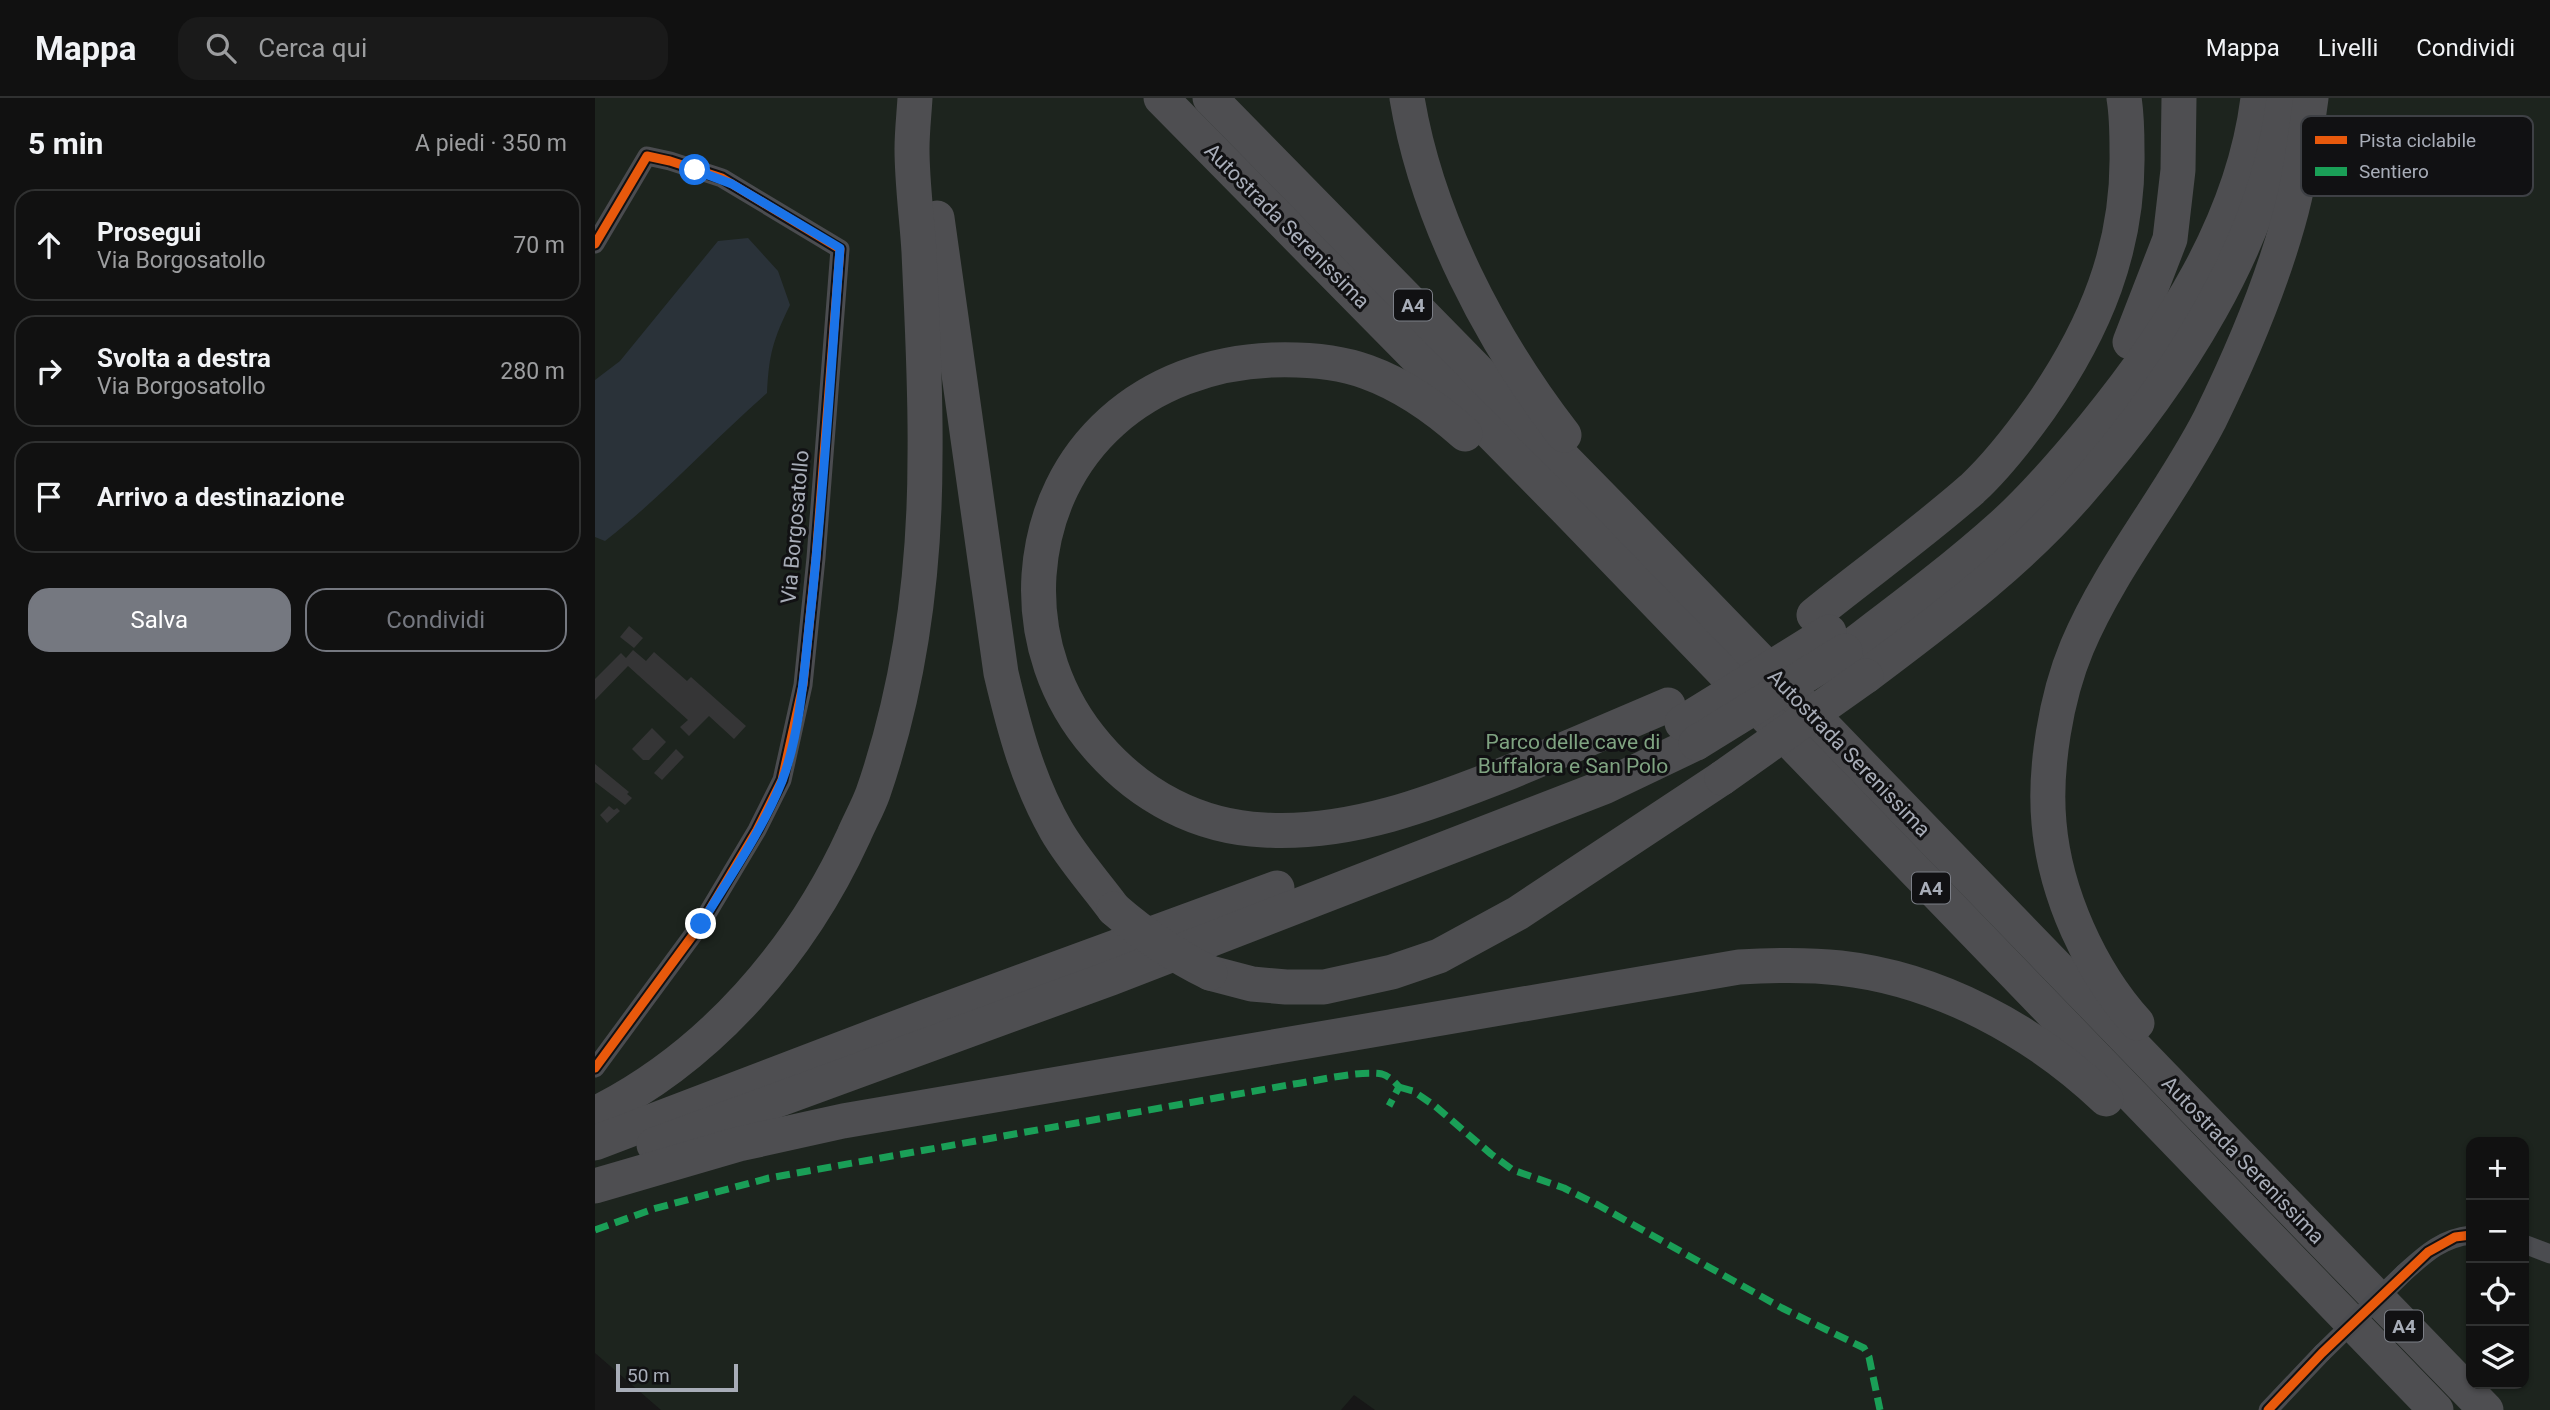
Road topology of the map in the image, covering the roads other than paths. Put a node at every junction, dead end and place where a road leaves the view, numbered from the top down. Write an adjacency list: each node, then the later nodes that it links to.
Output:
1 (915, 98): 17 (highway, bridge); 20 (highway)
2 (1161, 98): 15 (highway, Autostrada Serenissima / A4)
3 (1210, 98): 16 (highway, Autostrada Serenissima / A4)
4 (1407, 98): 16 (highway)
5 (2124, 98): 17 (highway)
6 (2179, 98): 14 (highway)
7 (2235, 98): 14 (highway)
8 (2259, 98): 17 (highway)
9 (2284, 98): 17 (highway)
10 (2311, 98): 11 (highway)
11 (2308, 116)
12 (2301, 164): 25 (highway)
13 (595, 244): 19 (street, Via Borgosatollo)
14 (2130, 342): 17 (highway)
15 (1566, 509): 18 (highway); 28 (highway, Autostrada Serenissima / A4)
16 (1617, 513): 25 (highway, Autostrada Serenissima / A4)
17 (1839, 644): 18 (highway, bridge); 18 (highway)
18 (1682, 724): 21 (highway); 22 (highway)
19 (595, 1068)
20 (595, 1114)
21 (595, 1143)
22 (595, 1168)
23 (595, 1186): 28 (highway)
24 (2466, 1236): 29 (street, bridge)
25 (2323, 1242): 31 (highway, Autostrada Serenissima / A4)
26 (2529, 1246): 27 (street)
27 (2550, 1254)
28 (2298, 1265): 30 (highway, Autostrada Serenissima / A4)
29 (2268, 1410)
30 (2436, 1410)
31 (2486, 1410)

